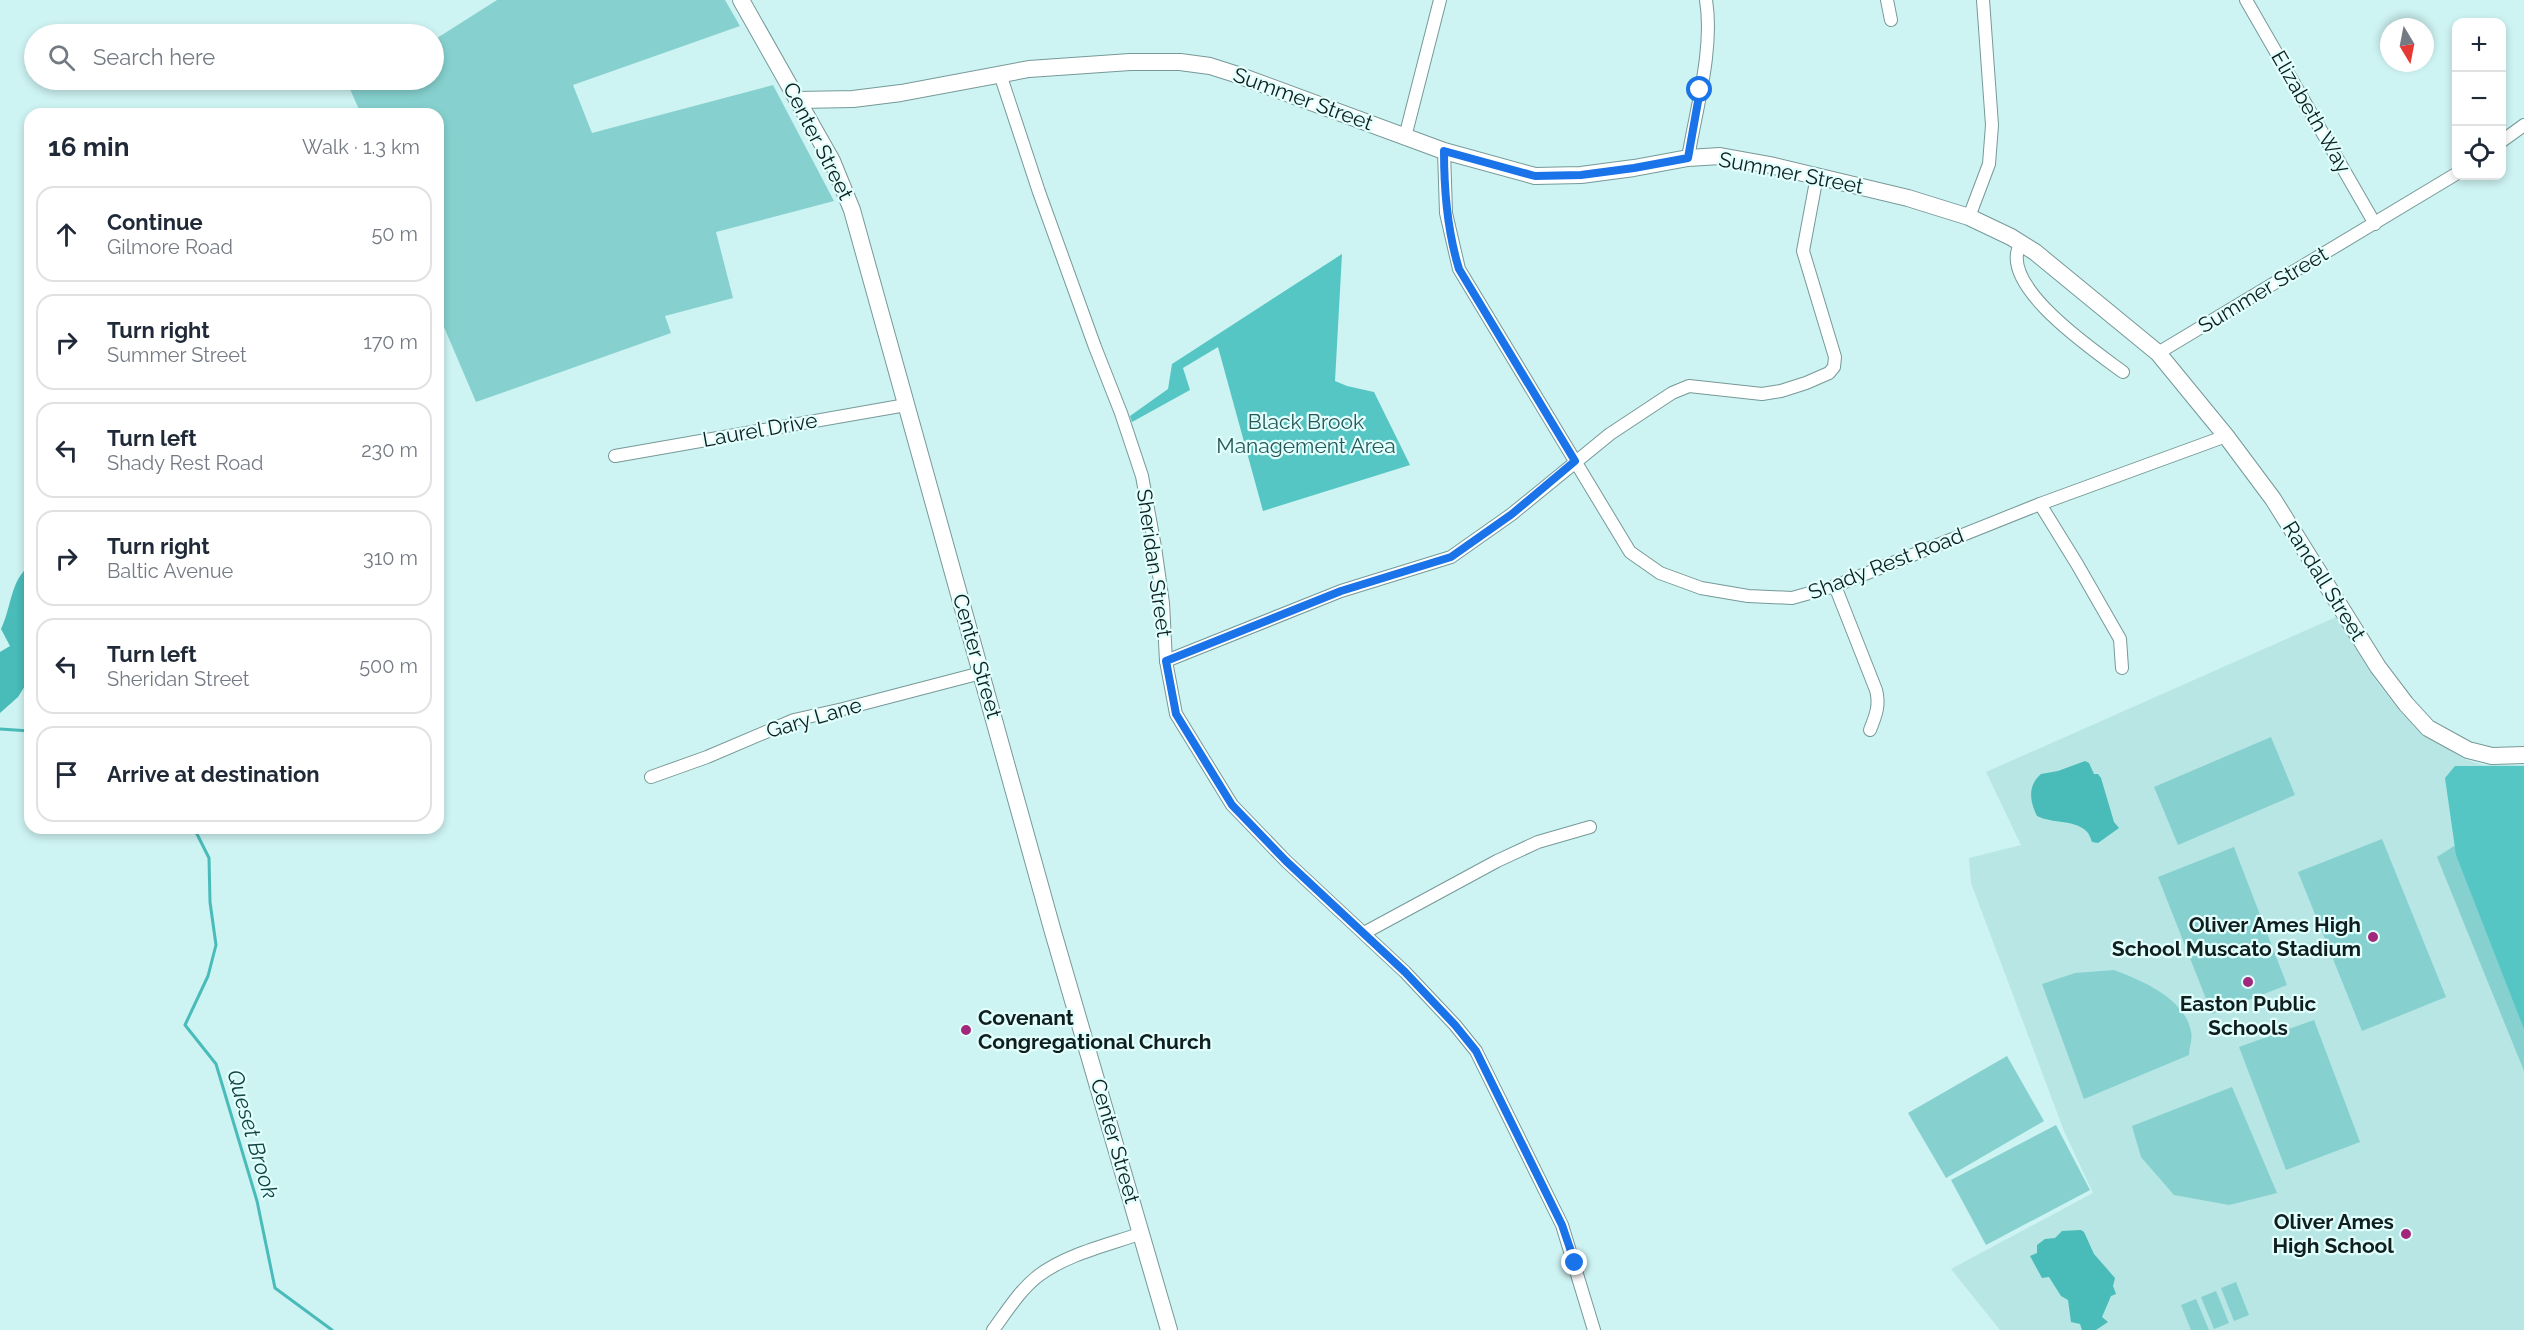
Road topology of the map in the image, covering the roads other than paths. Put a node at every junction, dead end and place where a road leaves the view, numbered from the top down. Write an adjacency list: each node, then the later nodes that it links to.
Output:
1 (741, 0): 9 (street, Center Street)
2 (1440, 0): 11 (street)
3 (1706, 0): 14 (street)
4 (1887, 0): 7 (street)
5 (1983, 0): 17 (street)
6 (2246, 0): 18 (street, Elizabeth Way)
7 (1891, 20)
8 (1000, 74): 9 (street, Summer Street); 11 (street, Summer Street); 28 (street, Sheridan Street)
9 (798, 100): 22 (street, Center Street)
10 (2524, 125): 12 (street)
11 (1405, 136): 13 (street, Summer Street)
12 (2506, 138)
13 (1444, 151): 14 (street, Summer Street); 25 (street, Shady Rest Road)
14 (1688, 158): 15 (street, Summer Street)
15 (1817, 176): 17 (street, Summer Street); 25 (street)
16 (2452, 177): 18 (street, Summer Street)
17 (1969, 217): 19 (street, Summer Street)
18 (2375, 224): 20 (street, Summer Street)
19 (2021, 243): 20 (street, Summer Street); 21 (street)
20 (2158, 353): 23 (street, Randall Street)
21 (2122, 372)
22 (906, 405): 24 (street, Laurel Drive); 30 (street, Center Street)
23 (2226, 436): 26 (street, Shady Rest Road); 32 (street, Randall Street)
24 (615, 456)
25 (1575, 461): 27 (street, Shady Rest Road); 28 (street)
26 (2040, 504): 27 (street, Shady Rest Road); 29 (street)
27 (1836, 586): 31 (street)
28 (1166, 661): 35 (street, Sheridan Street)
29 (2122, 668)
30 (981, 672): 33 (street, Gary Lane); 36 (street, Center Street)
31 (1870, 730)
32 (2524, 755)
33 (651, 777)
34 (1590, 827): 35 (street)
35 (1364, 933): 39 (street, Sheridan Street)
36 (1142, 1233): 37 (street); 38 (street, Center Street)
37 (993, 1330)
38 (1169, 1330)
39 (1594, 1330)

